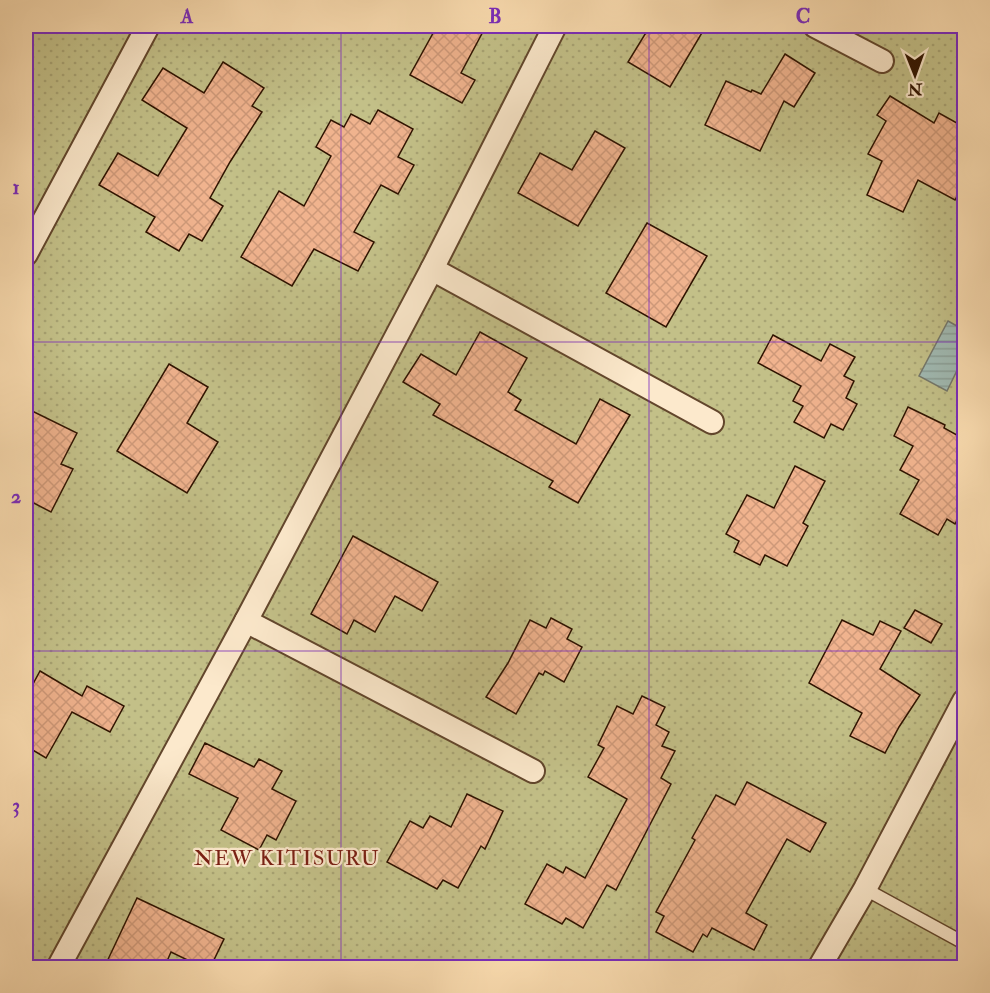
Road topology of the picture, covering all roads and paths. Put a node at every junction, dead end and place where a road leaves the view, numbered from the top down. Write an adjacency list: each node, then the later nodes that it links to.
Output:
1 (148, 26): 5 (street)
2 (555, 26): 6 (street)
3 (815, 26): 4 (street)
4 (882, 61)
5 (26, 250)
6 (432, 269): 7 (street); 8 (street)
7 (712, 422)
8 (246, 621): 10 (street); 13 (street)
9 (964, 701): 11 (street)
10 (533, 771)
11 (865, 889): 12 (lane); 14 (street)
12 (964, 943)
13 (58, 968)
14 (819, 968)

